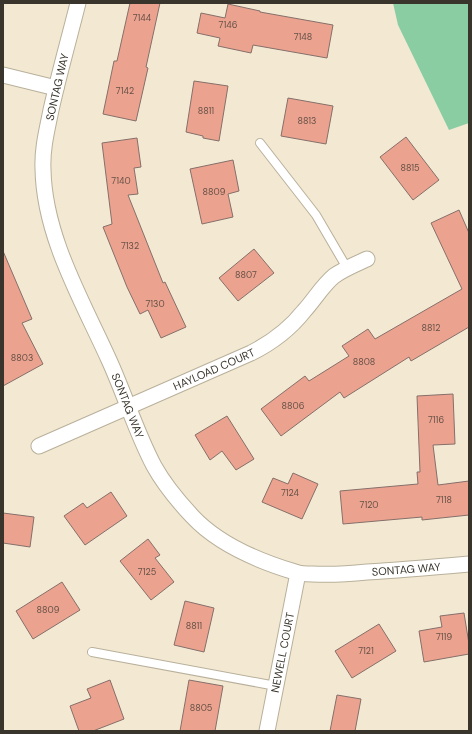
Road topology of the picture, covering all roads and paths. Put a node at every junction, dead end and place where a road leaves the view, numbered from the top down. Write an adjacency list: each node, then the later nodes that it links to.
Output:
1 (78, 3): 3 (street, SONTAG WAY)
2 (3, 75): 3 (street)
3 (56, 88): 7 (street, SONTAG WAY)
4 (260, 143): 6 (lane)
5 (367, 259): 6 (street, HAYLOAD COURT)
6 (347, 268): 7 (street, HAYLOAD COURT)
7 (128, 407): 8 (street, HAYLOAD COURT); 10 (street, SONTAG WAY)
8 (39, 446)
9 (469, 564): 10 (street, SONTAG WAY)
10 (298, 573): 12 (street, NEWELL COURT)
11 (92, 652): 12 (lane)
12 (276, 686): 13 (street, NEWELL COURT)
13 (268, 731)

